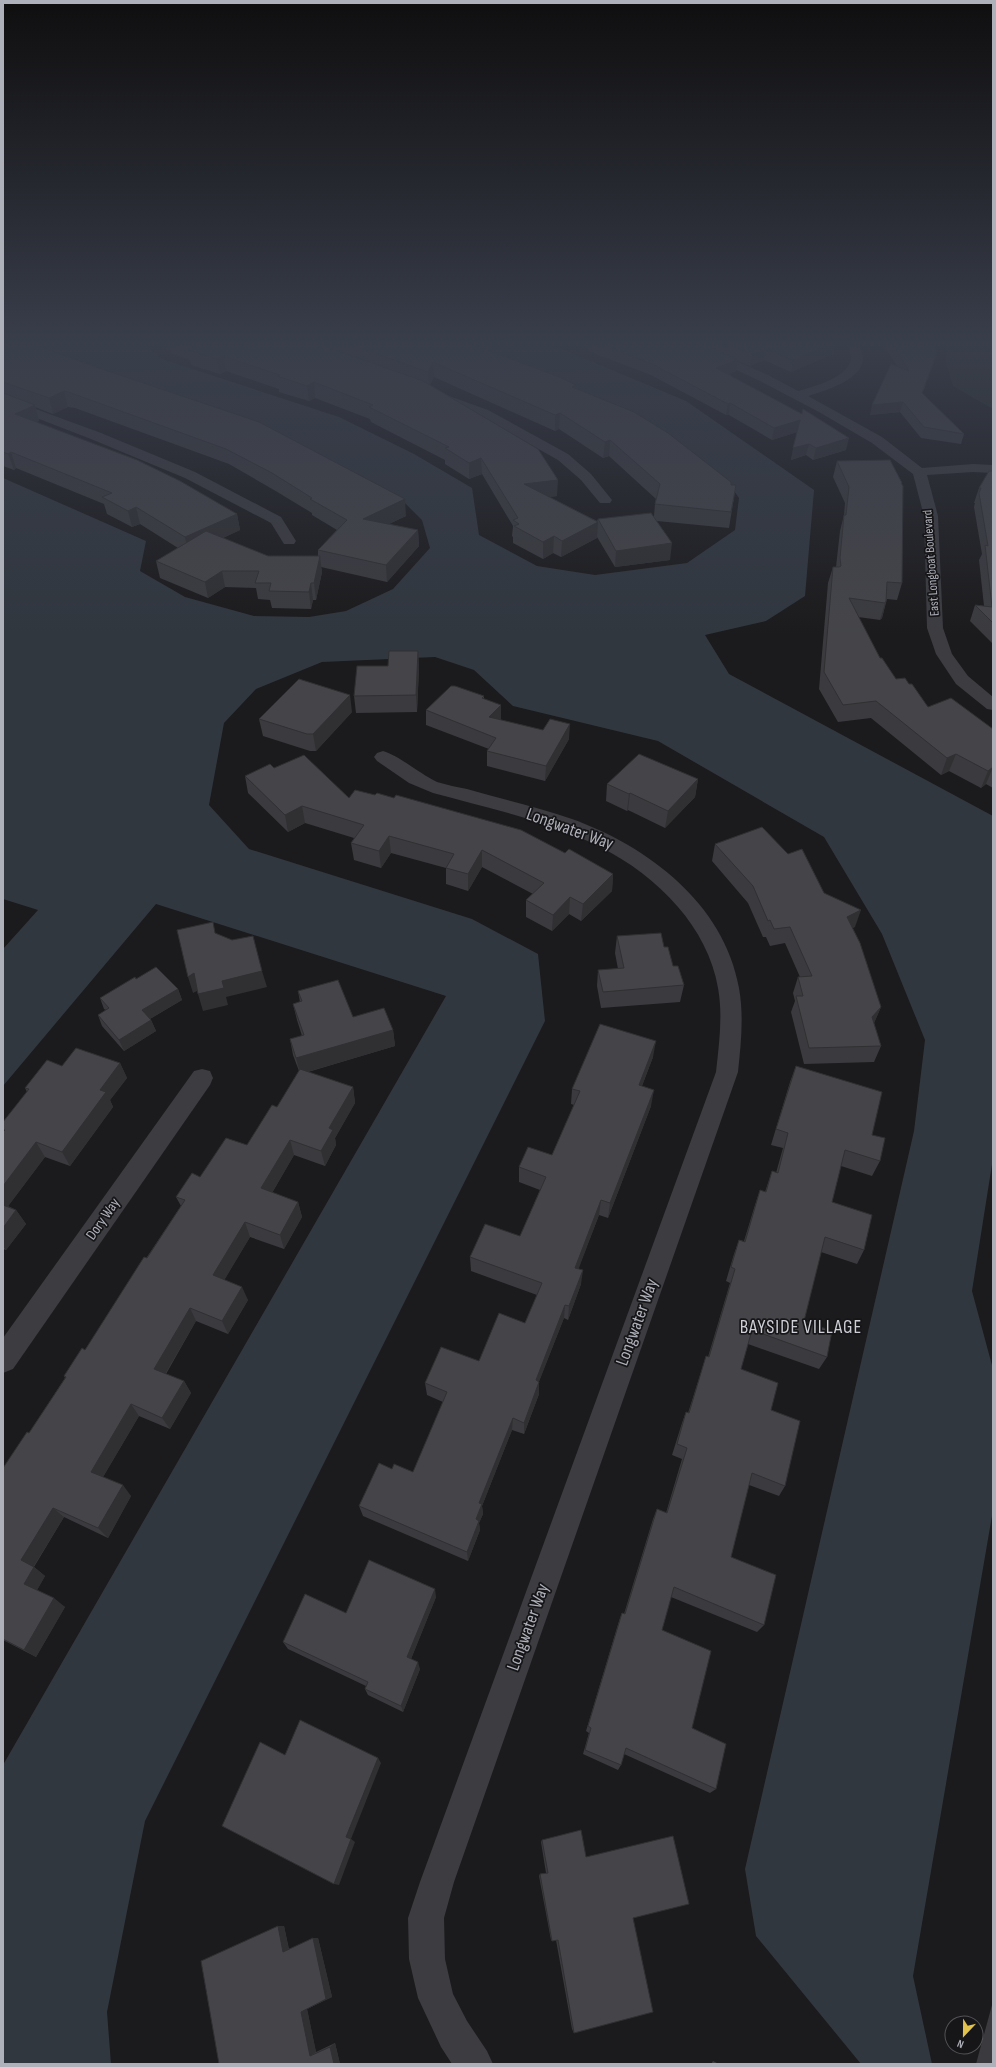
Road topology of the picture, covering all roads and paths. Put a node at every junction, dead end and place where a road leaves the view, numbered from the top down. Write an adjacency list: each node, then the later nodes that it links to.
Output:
1 (109, 441): 7 (street)
2 (535, 441): 6 (street)
3 (879, 441): 5 (street)
4 (993, 469): 5 (street)
5 (919, 472): 8 (street, East Longboat Boulevard)
6 (605, 500)
7 (289, 541)
8 (993, 705)
9 (383, 757): 12 (street, Longwater Way)
10 (202, 1078): 11 (street, Dory Way)
11 (3, 1360)
12 (474, 2064)

